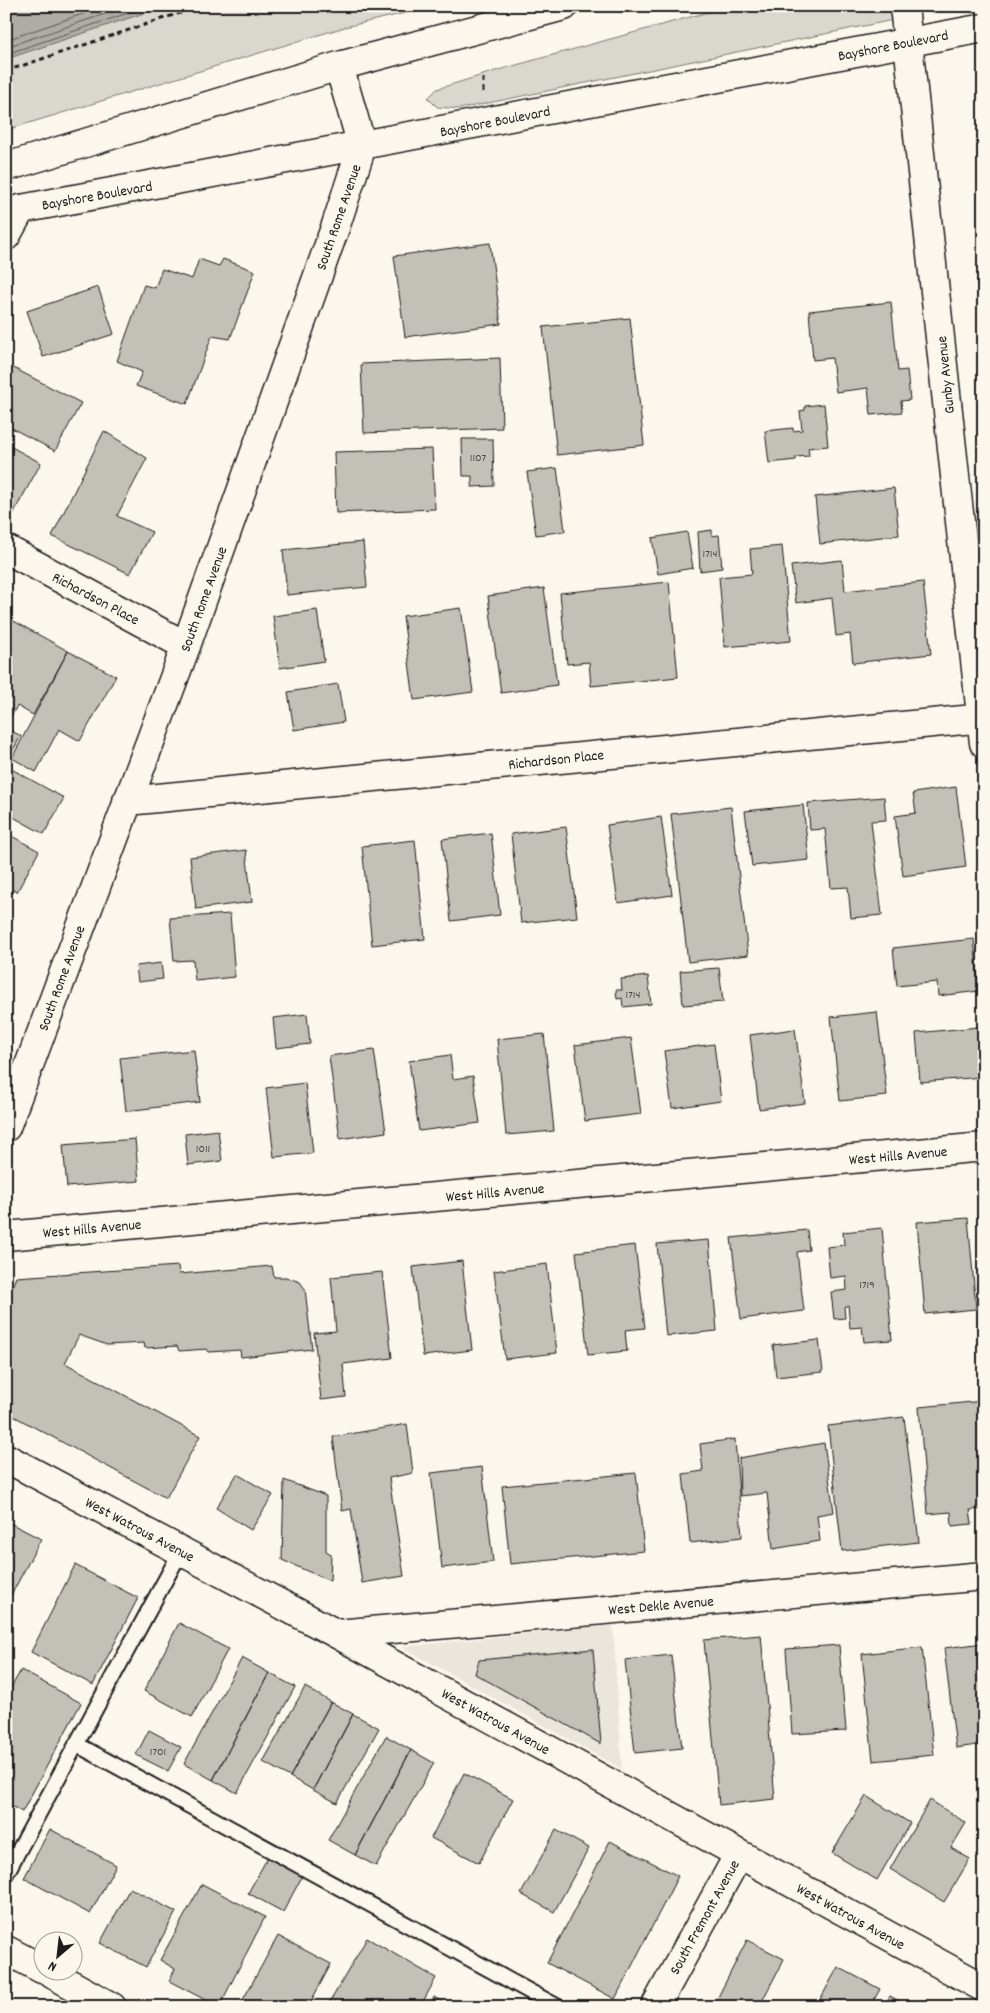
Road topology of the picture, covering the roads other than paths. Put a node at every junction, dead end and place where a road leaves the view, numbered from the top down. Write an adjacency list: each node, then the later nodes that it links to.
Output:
1 (564, 6): 5 (street)
2 (904, 6): 4 (street, Gunby Avenue)
3 (984, 28): 4 (street, Bayshore Boulevard)
4 (910, 42): 6 (street, Bayshore Boulevard); 12 (street, Gunby Avenue)
5 (339, 66): 6 (street, South Rome Avenue); 7 (street)
6 (362, 146): 8 (street, Bayshore Boulevard); 11 (street, South Rome Avenue)
7 (6, 167)
8 (14, 211): 9 (street)
9 (6, 236)
10 (6, 549): 11 (street, Richardson Place)
11 (186, 646): 13 (street, South Rome Avenue)
12 (983, 726): 13 (street, Richardson Place)
13 (127, 800): 14 (street, South Rome Avenue)
14 (6, 1127)
15 (984, 1147): 16 (street, West Hills Avenue)
16 (6, 1236)
17 (6, 1458): 18 (street, West Watrous Avenue)
18 (181, 1551): 20 (street, West Watrous Avenue); 21 (lane)
19 (984, 1576): 20 (street, West Dekle Avenue)
20 (338, 1634): 22 (street, West Watrous Avenue)
21 (76, 1744): 23 (lane); 29 (lane)
22 (739, 1854): 27 (street, West Watrous Avenue); 30 (street, South Fremont Avenue)
23 (6, 1874)
24 (6, 1950): 25 (street)
25 (32, 1964)
26 (62, 1980): 28 (street)
27 (984, 1988)
28 (112, 2007)
29 (558, 2007)
30 (655, 2007)

